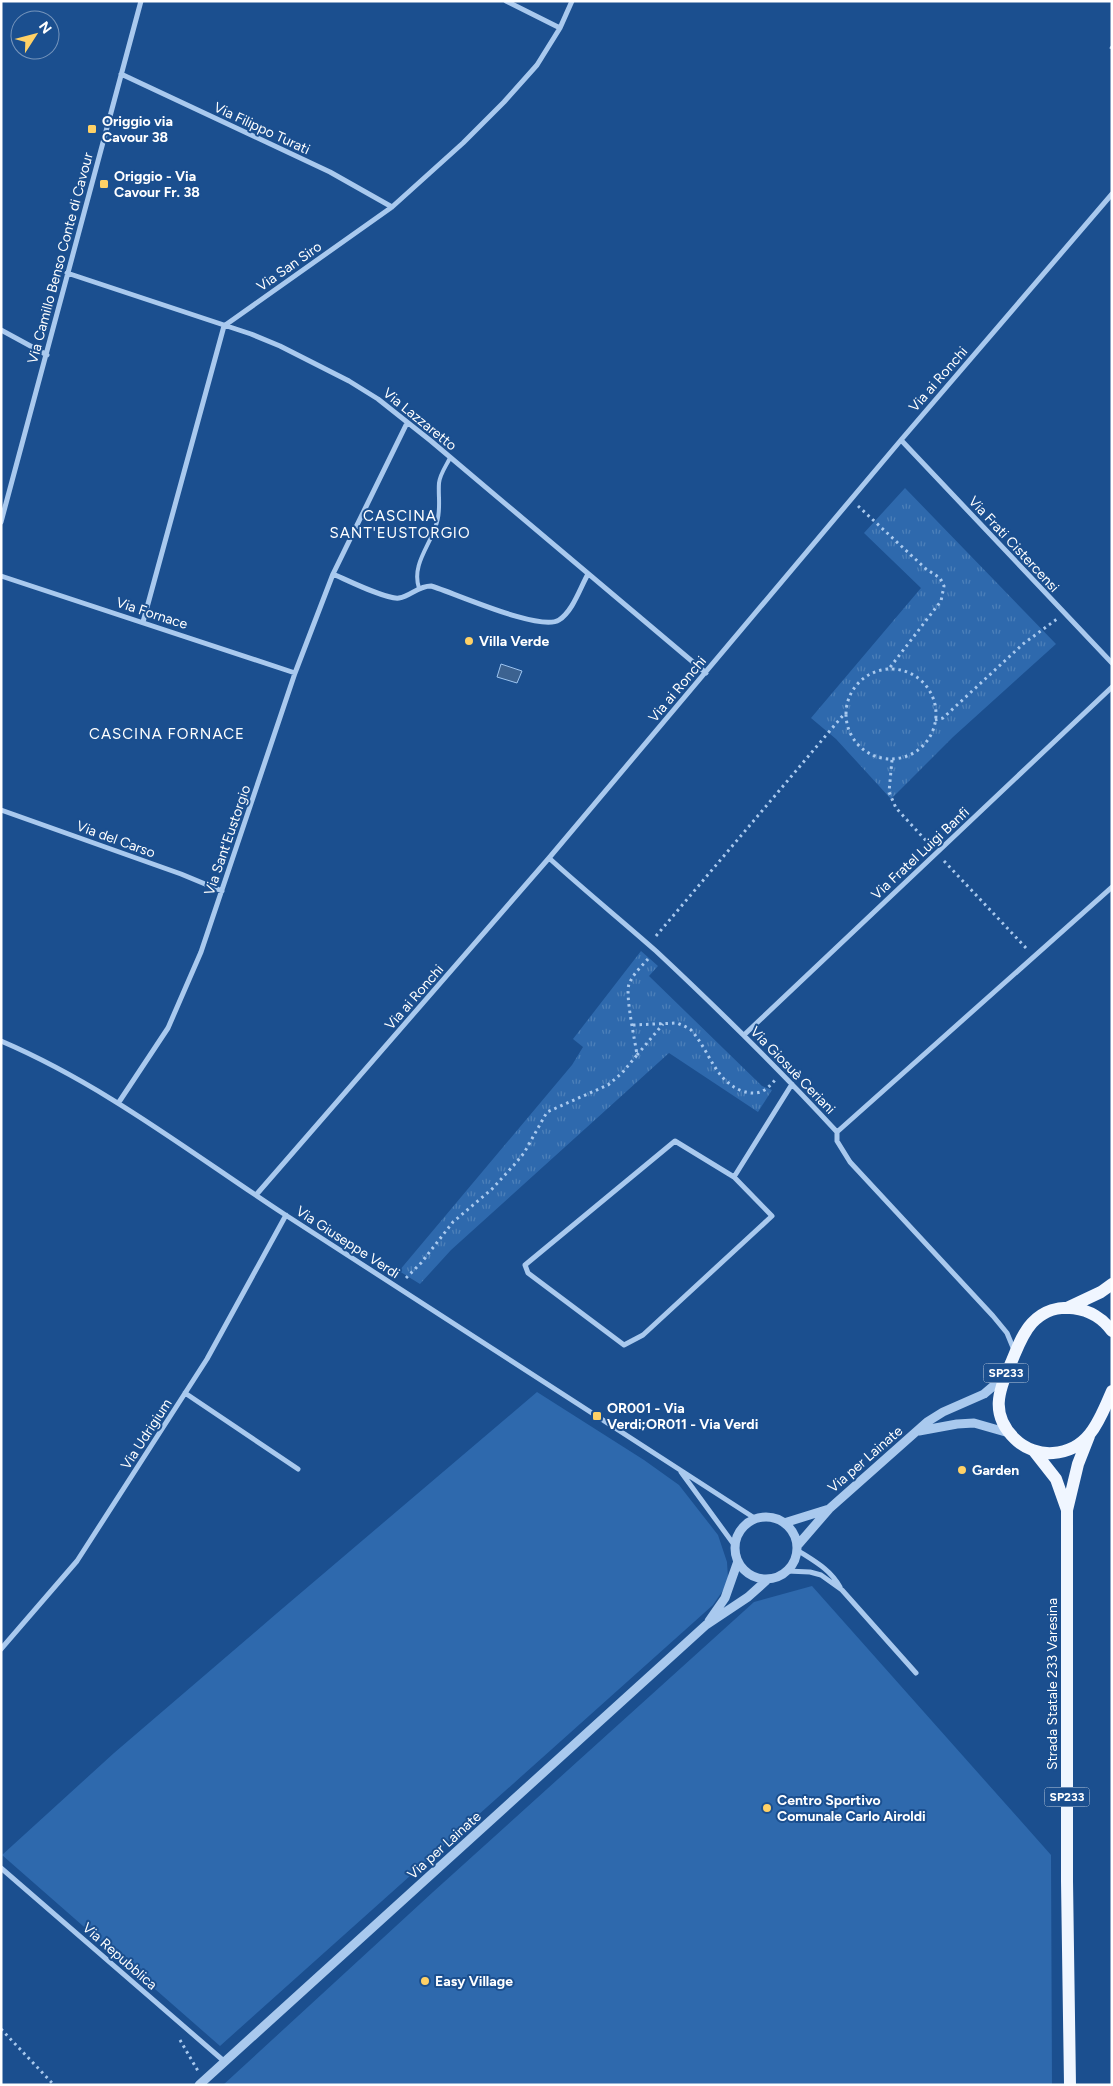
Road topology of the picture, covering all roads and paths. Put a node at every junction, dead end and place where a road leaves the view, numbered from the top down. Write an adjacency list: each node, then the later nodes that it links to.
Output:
1 (141, 1): 5 (street, Via Camillo Benso Conte di Cavour)
2 (506, 1): 4 (street)
3 (572, 1): 4 (street, Via San Siro)
4 (560, 28): 7 (street, Via San Siro)
5 (121, 74): 7 (street, Via Filippo Turati); 8 (street, Via Camillo Benso Conte di Cavour)
6 (1112, 194): 13 (street, Via ai Ronchi)
7 (392, 207): 9 (street, Via San Siro)
8 (67, 273): 9 (street, Via Lazzaretto); 11 (street, Via Camillo Benso Conte di Cavour)
9 (224, 326): 12 (street, Via Lazzaretto); 22 (street)
10 (1, 330): 11 (street)
11 (47, 354): 16 (street, Via Camillo Benso Conte di Cavour)
12 (407, 423): 14 (street, Via Lazzaretto); 17 (street, Via Sant'Eustorgio)
13 (901, 440): 15 (street, Via ai Ronchi); 21 (street, Via Frati Cistercensi)
14 (450, 458): 18 (street, Via Lazzaretto); 20 (lane)
15 (852, 500): 24 (path); 26 (street, Via ai Ronchi)
16 (1, 522)
17 (334, 574): 20 (street); 25 (street, Via Sant'Eustorgio)
18 (588, 574): 20 (street); 26 (street, Via Lazzaretto)
19 (1, 576): 22 (street, Via Fornace)
20 (419, 588)
21 (1064, 614): 23 (street, Via Frati Cistercensi); 29 (path)
22 (143, 622): 25 (street, Via Fornace)
23 (1112, 663)
24 (888, 670): 28 (path); 29 (path)
25 (295, 673): 35 (street, Via Sant'Eustorgio)
26 (706, 673): 33 (street, Via ai Ronchi)
27 (1112, 687): 32 (street, Via Fratel Luigi Banfi)
28 (845, 713): 30 (path); 36 (path)
29 (935, 720): 30 (path)
30 (892, 760): 32 (path)
31 (1, 810): 35 (street, Via del Carso)
32 (936, 852): 37 (path); 40 (street, Via Fratel Luigi Banfi)
33 (550, 858): 36 (street, Via Giosuè Ceriani); 48 (street, Via ai Ronchi)
34 (1112, 887): 37 (street, Via Giosuè Ceriani)
35 (222, 891): 45 (street, Via Sant'Eustorgio)
36 (655, 951): 38 (path); 40 (street, Via Giosuè Ceriani)
37 (1034, 958): 46 (street, Via Giosuè Ceriani)
38 (633, 1024): 39 (path); 42 (path)
39 (664, 1024): 42 (path); 43 (path)
40 (744, 1035): 43 (street, Via Giosuè Ceriani)
41 (1, 1041): 45 (street, Via Giuseppe Verdi)
42 (637, 1055): 50 (path)
43 (782, 1073): 44 (street, Via Giosuè Ceriani)
44 (792, 1084): 46 (street, Via Giosuè Ceriani); 47 (street)
45 (119, 1102): 48 (street, Via Giuseppe Verdi)
46 (837, 1132): 54 (street)
47 (734, 1177): 47 (street)
48 (256, 1195): 49 (street, Via Giuseppe Verdi)
49 (286, 1215): 57 (street, Via Udrigium); 63 (street, Via Giuseppe Verdi)
50 (406, 1278)
51 (1112, 1284): 52 (main road, SP233)
52 (1067, 1308): 53 (main road, SP233); 54 (main road, SP233)
53 (1112, 1331)
54 (1015, 1352): 55 (main road, SP233)
55 (1004, 1377): 58 (street, Via per Lainate); 59 (main road, SP233)
56 (1112, 1391): 60 (main road, SP233)
57 (185, 1393): 62 (street); 75 (street, Via Udrigium)
58 (919, 1431): 59 (street); 64 (street, Via per Lainate)
59 (1009, 1433): 61 (main road, SP233)
60 (1089, 1436): 61 (main road, SP233); 65 (main road, Strada Statale 233 Varesina / SP233)
61 (1034, 1451): 65 (main road, SP233)
62 (298, 1468)
63 (679, 1470): 66 (street, Via Giuseppe Verdi); 68 (street, Via Giuseppe Verdi)
64 (829, 1509): 67 (street, Via per Lainate); 69 (street, Via per Lainate)
65 (1067, 1510): 82 (main road, Strada Statale 233 Varesina / SP233)
66 (756, 1519): 67 (street); 68 (street)
67 (784, 1522): 69 (street)
68 (735, 1546): 70 (street)
69 (797, 1548): 71 (street); 73 (street)
70 (738, 1561): 72 (street); 74 (street, Via per Lainate)
71 (787, 1571): 72 (street); 73 (street)
72 (768, 1579): 74 (street, Via per Lainate)
73 (842, 1590): 76 (street)
74 (706, 1625): 79 (street, Via per Lainate)
75 (1, 1649)
76 (916, 1673)
77 (1, 1868): 79 (street, Via Repubblica)
78 (1, 2029): 80 (path)
79 (225, 2062): 81 (street, Via per Lainate)
80 (54, 2085)
81 (199, 2085)
82 (1070, 2085)

